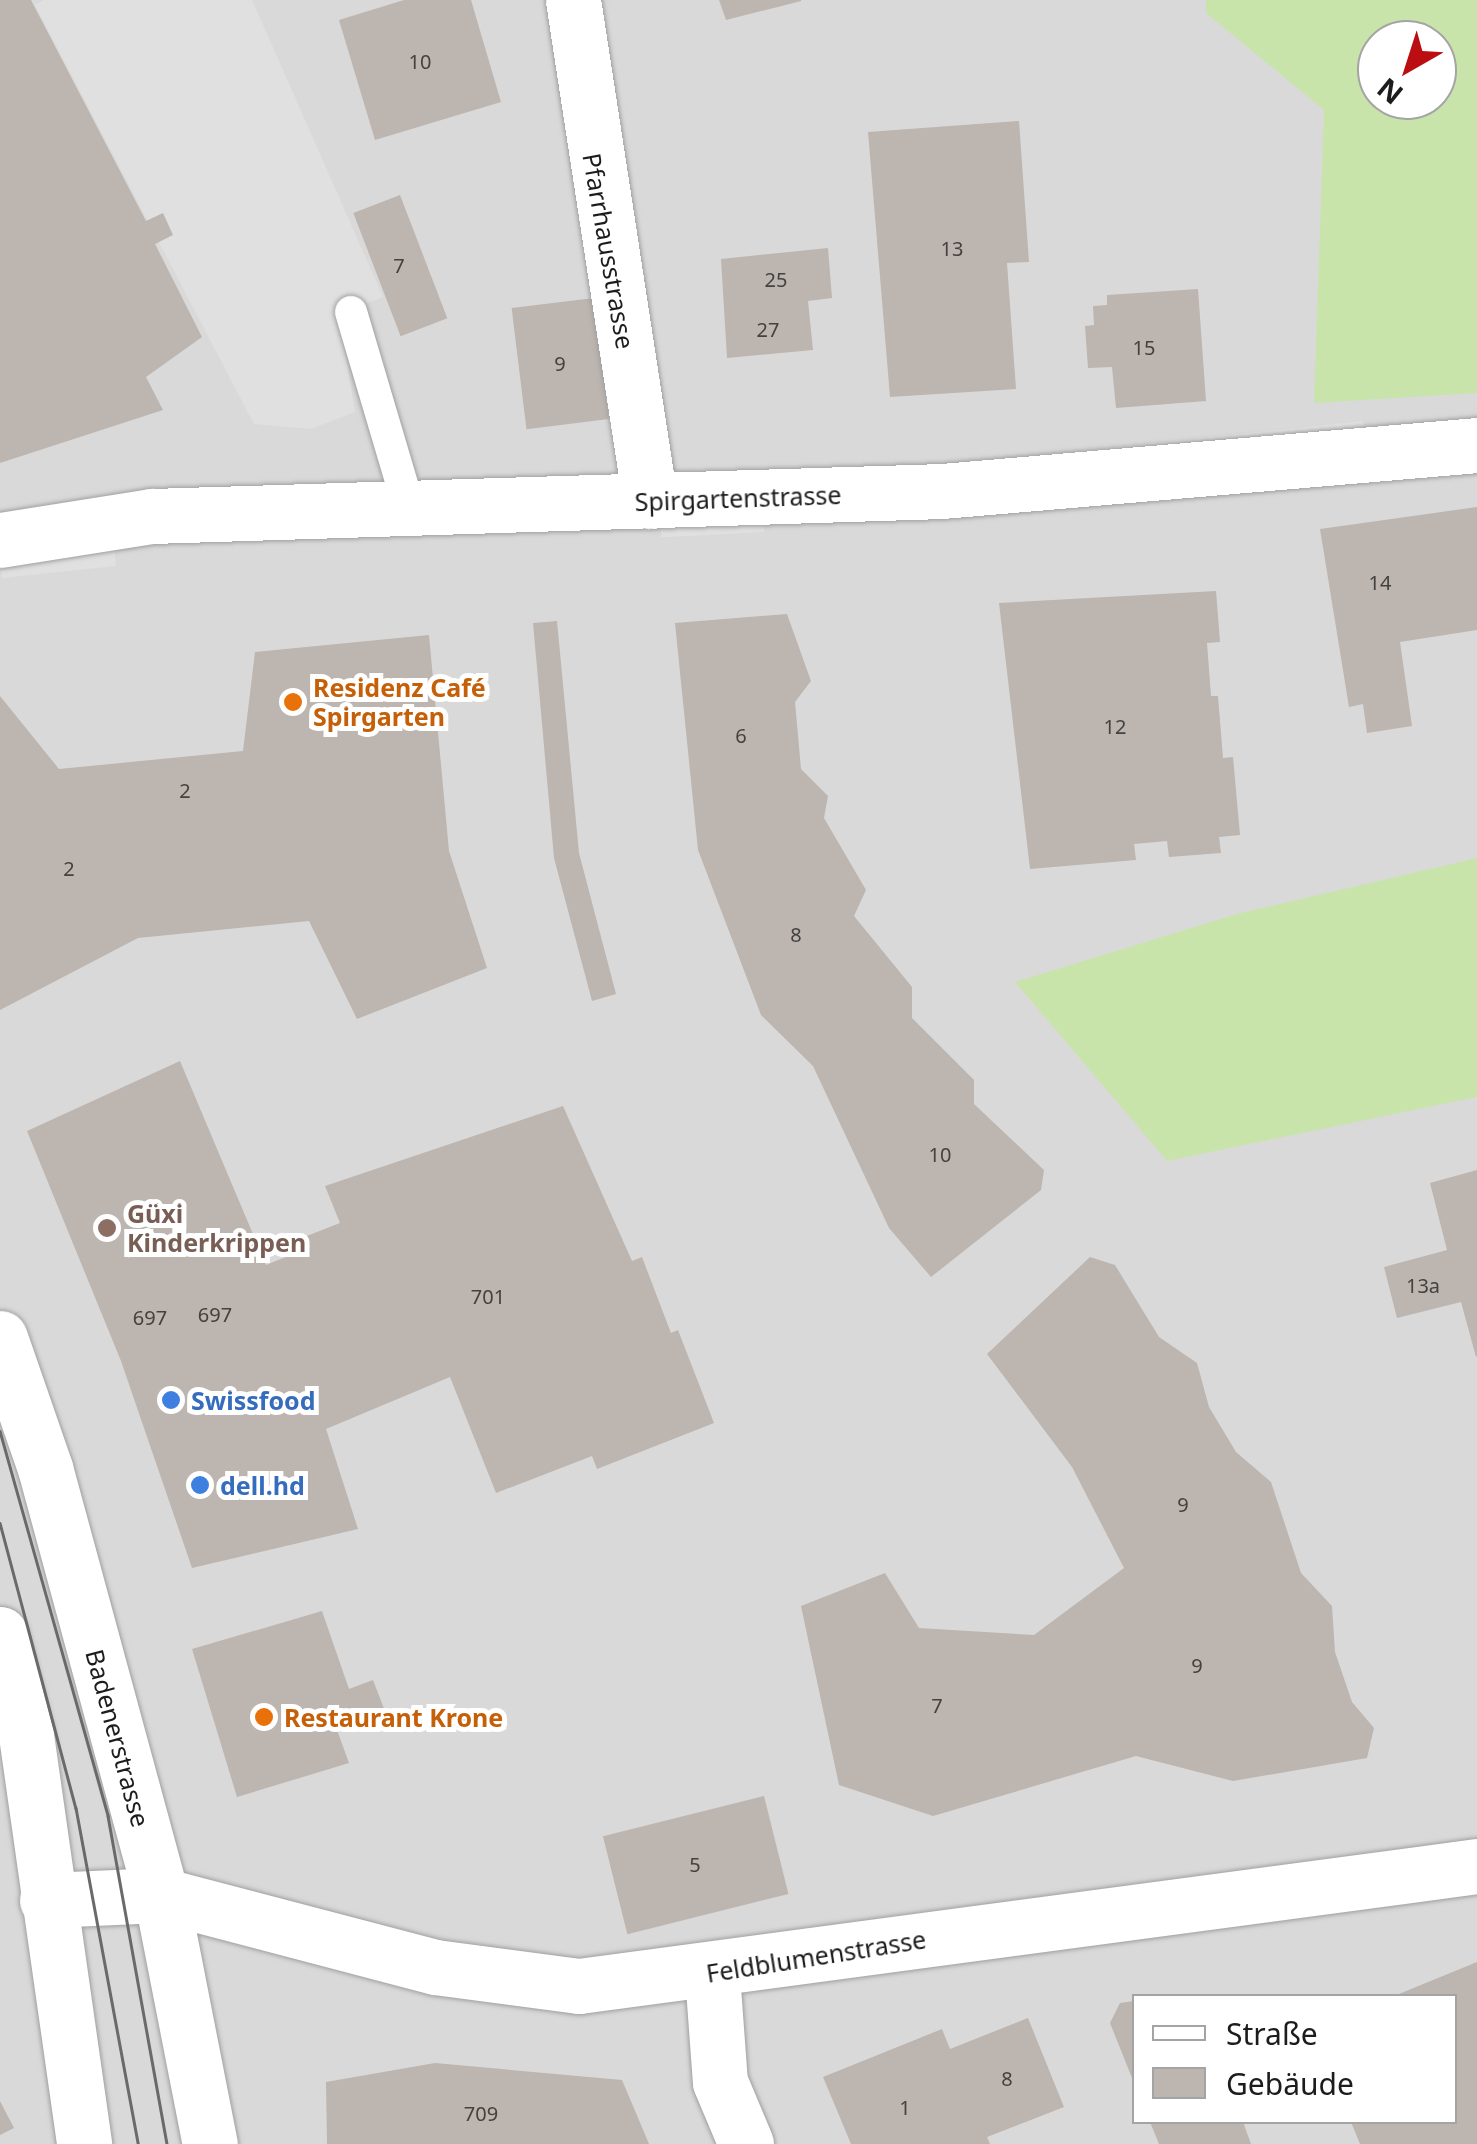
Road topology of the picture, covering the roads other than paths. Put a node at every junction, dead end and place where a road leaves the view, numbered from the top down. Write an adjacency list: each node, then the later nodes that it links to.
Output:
1 (573, 0): 4 (street, Pfarrhausstrasse)
2 (351, 312): 5 (lane)
3 (1477, 445): 4 (street, Spirgartenstrasse)
4 (650, 501): 5 (street, Spirgartenstrasse)
5 (408, 504): 6 (street, Spirgartenstrasse)
6 (0, 540)
7 (0, 1338): 10 (street, Badenerstrasse)
8 (0, 1634): 11 (street)
9 (1477, 1866): 12 (street, Feldblumenstrasse)
10 (161, 1895): 11 (street, Feldblumenstrasse); 12 (street, Feldblumenstrasse); 14 (street, Badenerstrasse)
11 (47, 1900): 13 (street)
12 (712, 1974): 15 (street)
13 (84, 2144)
14 (210, 2144)
15 (746, 2144)

